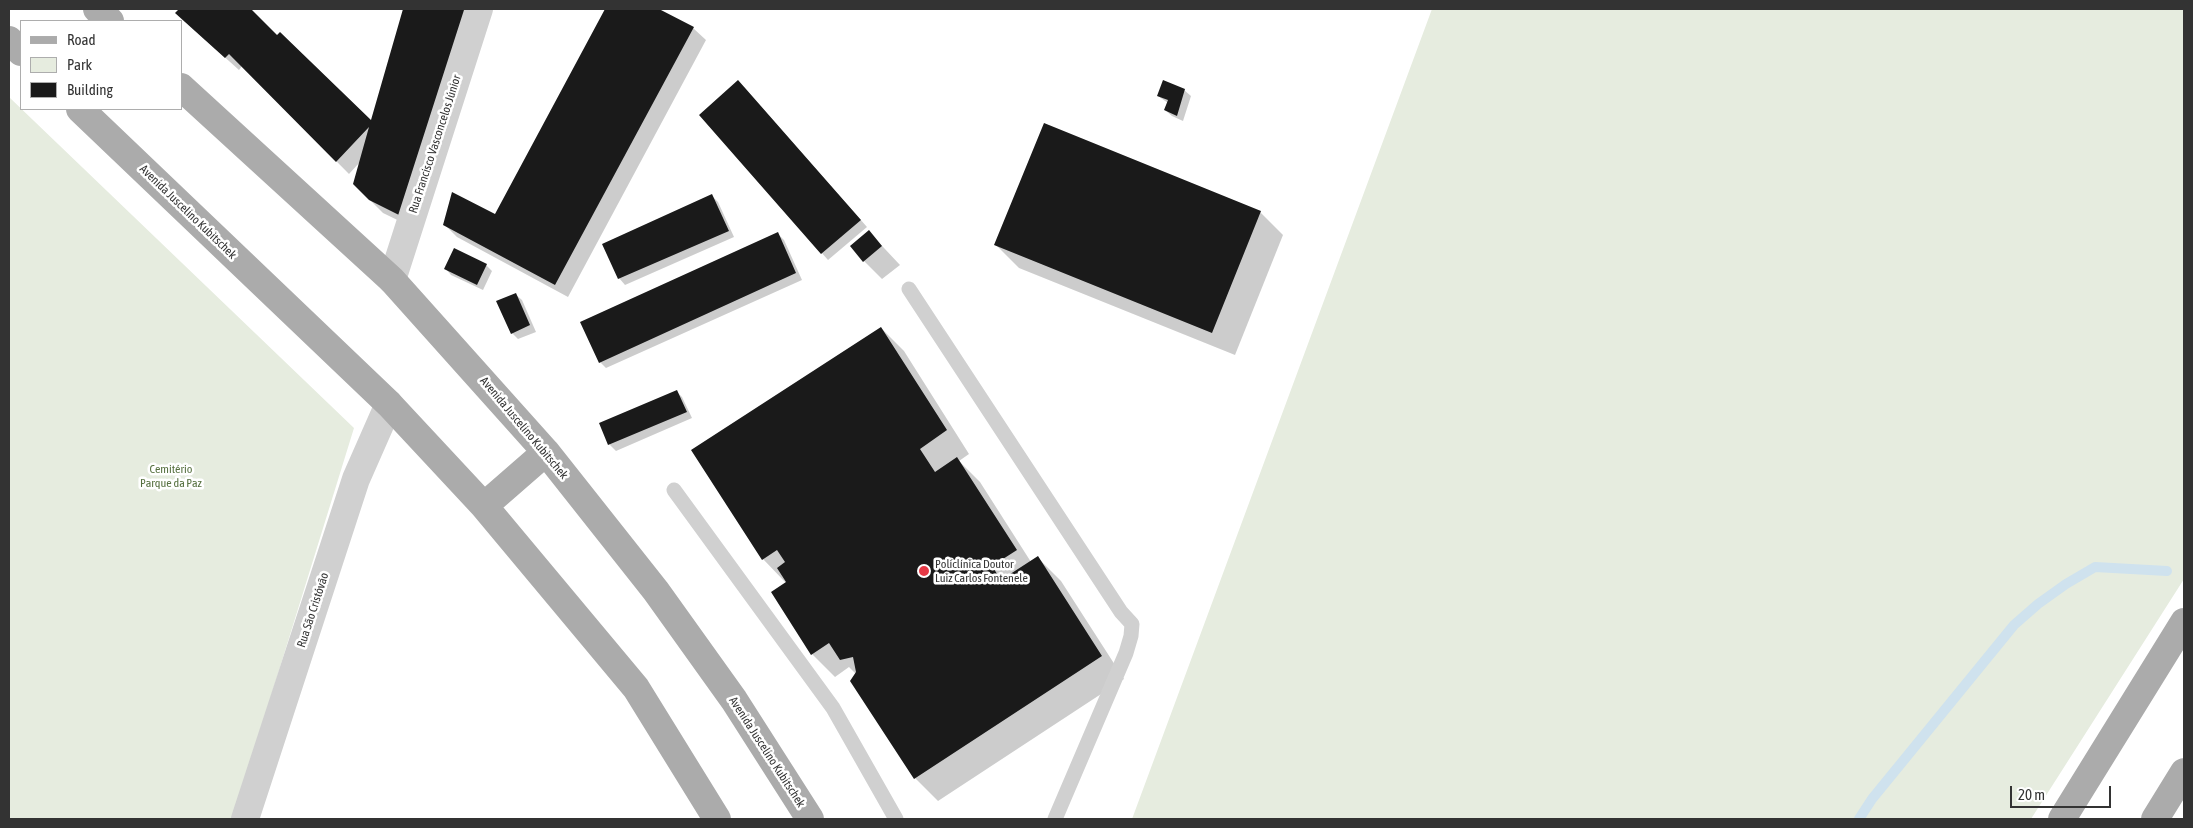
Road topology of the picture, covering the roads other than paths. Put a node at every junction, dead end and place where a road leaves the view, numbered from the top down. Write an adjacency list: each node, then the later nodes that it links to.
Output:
1 (97, 9): 3 (main road)
2 (479, 9): 8 (street, Rua Francisco Vasconcelos Júnior)
3 (109, 20)
4 (9, 40): 5 (main road)
5 (20, 51)
6 (182, 88): 8 (main road, Avenida Juscelino Kubitschek)
7 (81, 110): 10 (main road, Avenida Juscelino Kubitschek)
8 (392, 280): 11 (main road, Avenida Juscelino Kubitschek)
9 (909, 289): 20 (lane)
10 (389, 404): 13 (main road, Avenida Juscelino Kubitschek); 16 (street, Rua São Cristóvão)
11 (546, 452): 13 (main road); 18 (main road, Avenida Juscelino Kubitschek)
12 (674, 490): 19 (lane)
13 (484, 506): 17 (main road, Avenida Juscelino Kubitschek)
14 (2184, 622): 21 (main road)
15 (2184, 772): 22 (main road)
16 (245, 819)
17 (717, 819)
18 (810, 819)
19 (896, 819)
20 (1055, 819)
21 (2062, 819)
22 (2155, 819)

